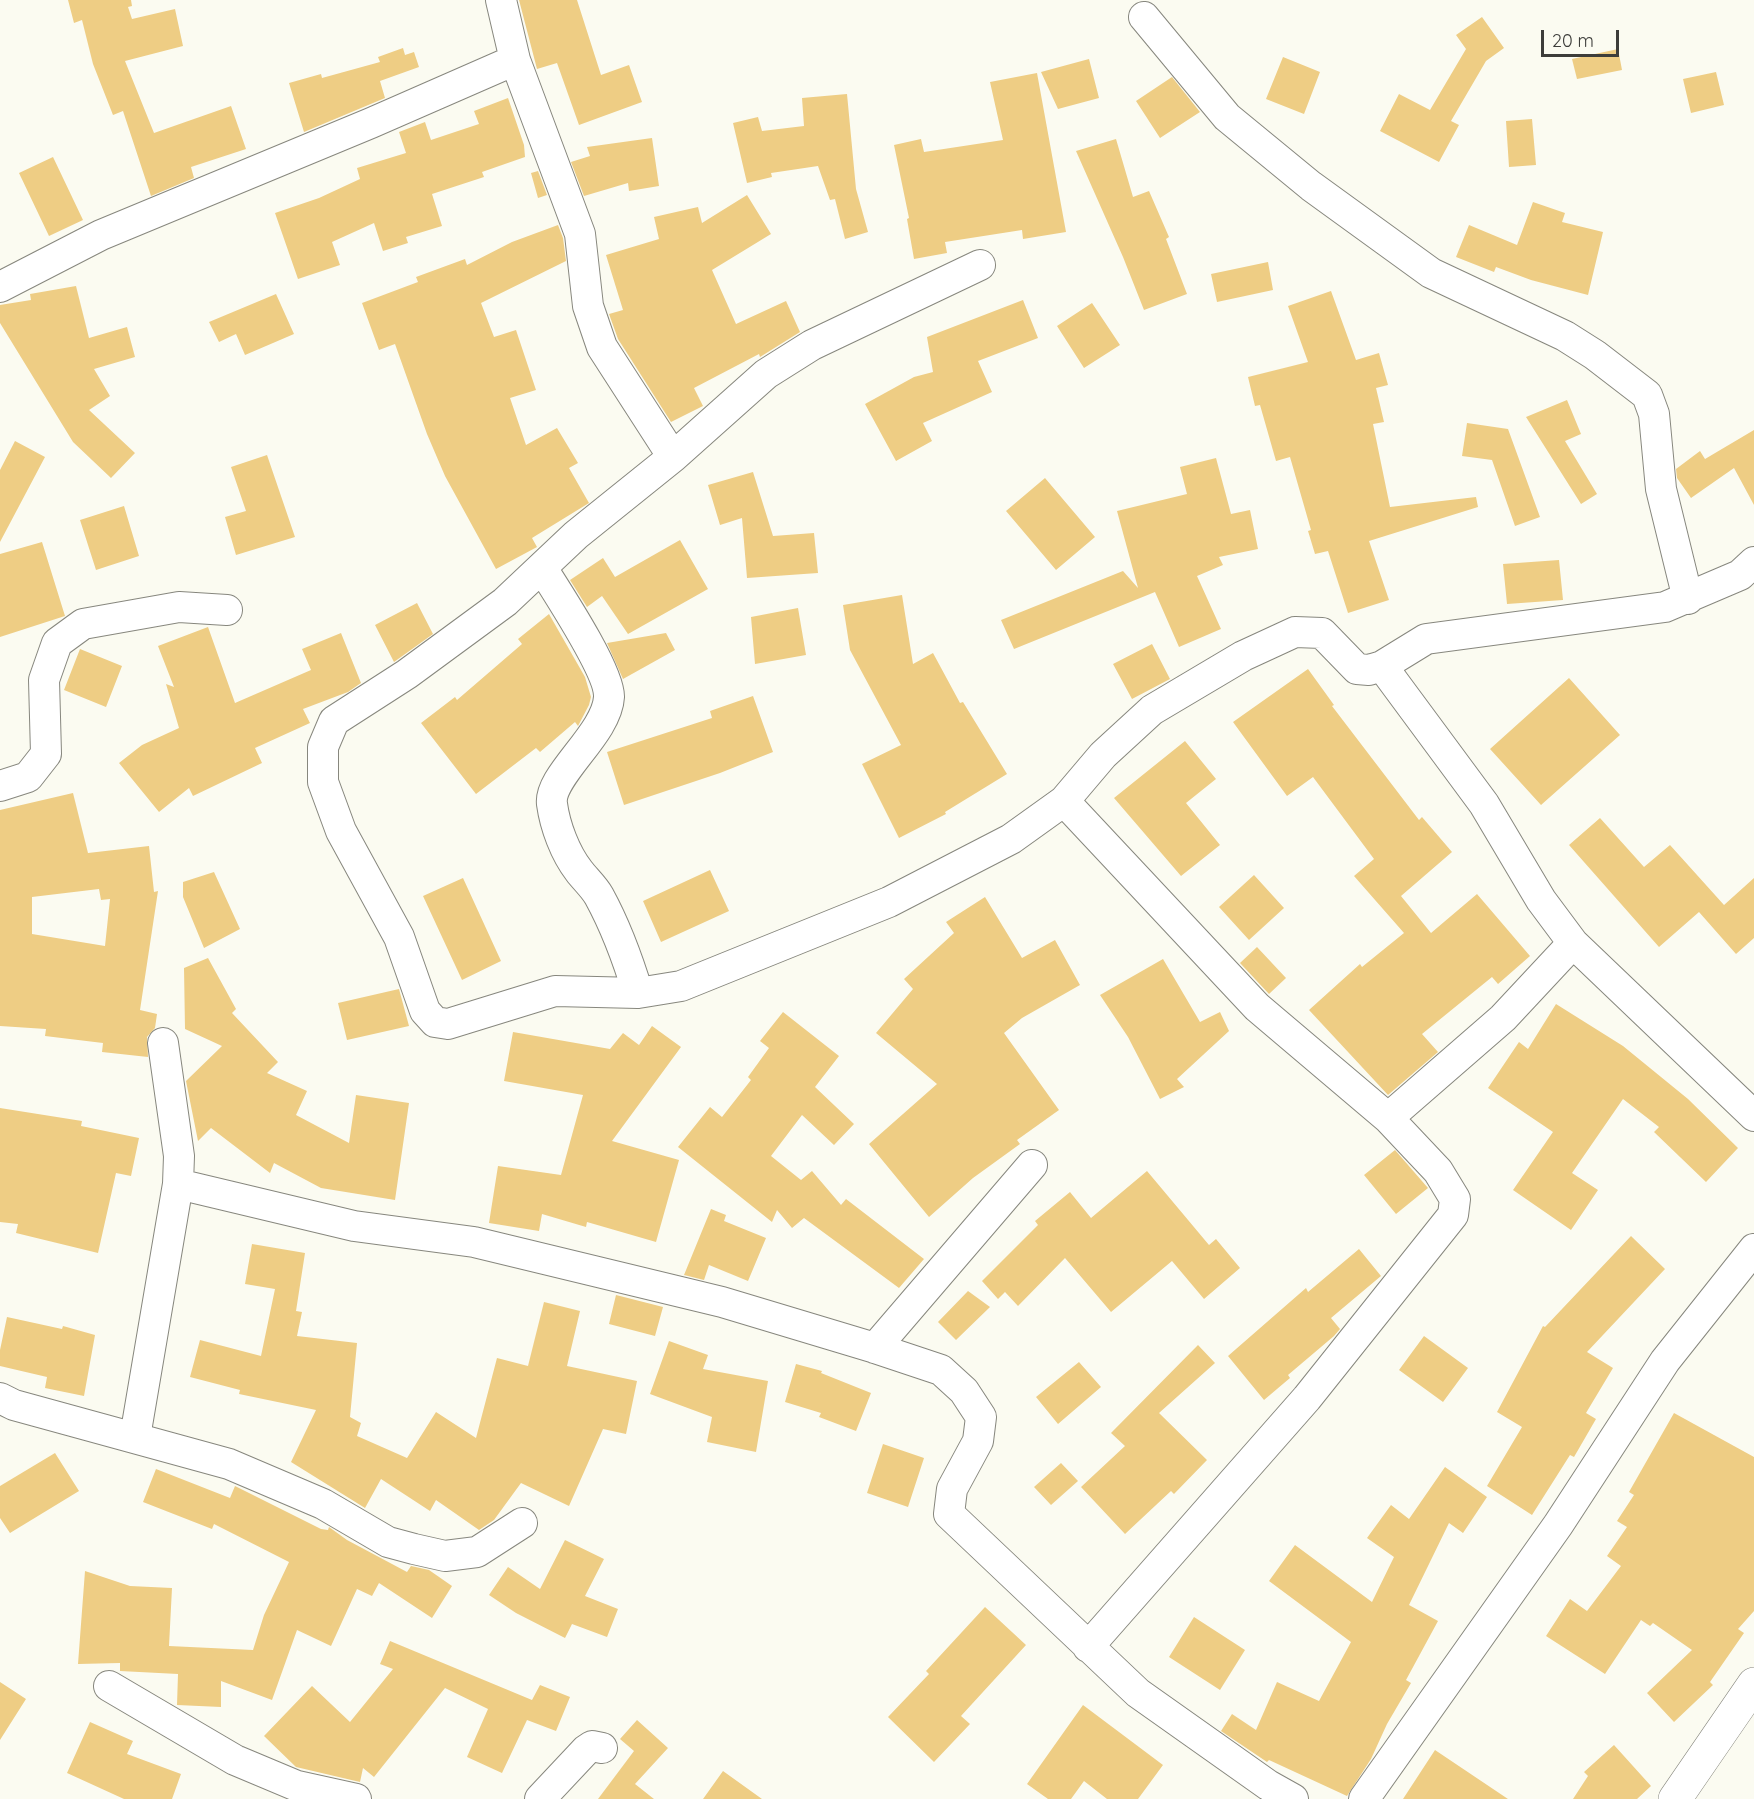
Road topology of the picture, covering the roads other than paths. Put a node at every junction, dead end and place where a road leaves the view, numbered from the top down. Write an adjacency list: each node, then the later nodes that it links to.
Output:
1 (501, 0): 3 (street)
2 (1144, 17): 9 (street)
3 (515, 60): 5 (street); 6 (street)
4 (980, 265): 6 (street)
5 (0, 287)
6 (673, 457): 8 (street)
7 (1754, 562): 9 (street)
8 (542, 568): 15 (street); 15 (street)
9 (1688, 599): 11 (street)
10 (226, 610): 12 (street)
11 (1382, 666): 13 (street); 14 (street)
12 (0, 786)
13 (1064, 801): 15 (street); 18 (street)
14 (1573, 942): 17 (street); 18 (street)
15 (638, 993)
16 (163, 1043): 20 (street)
17 (1754, 1116)
18 (1388, 1118): 26 (street)
19 (1032, 1165): 22 (street)
20 (178, 1184): 22 (street); 24 (street)
21 (1754, 1249): 33 (street)
22 (875, 1348): 26 (street)
23 (0, 1398): 24 (street)
24 (135, 1437): 25 (street)
25 (522, 1523)
26 (1088, 1647): 32 (street)
27 (1754, 1684): 34 (street)
28 (109, 1686): 30 (street)
29 (602, 1748): 31 (street)
30 (356, 1799)
31 (540, 1799)
32 (1293, 1799)
33 (1364, 1799)
34 (1675, 1799)

